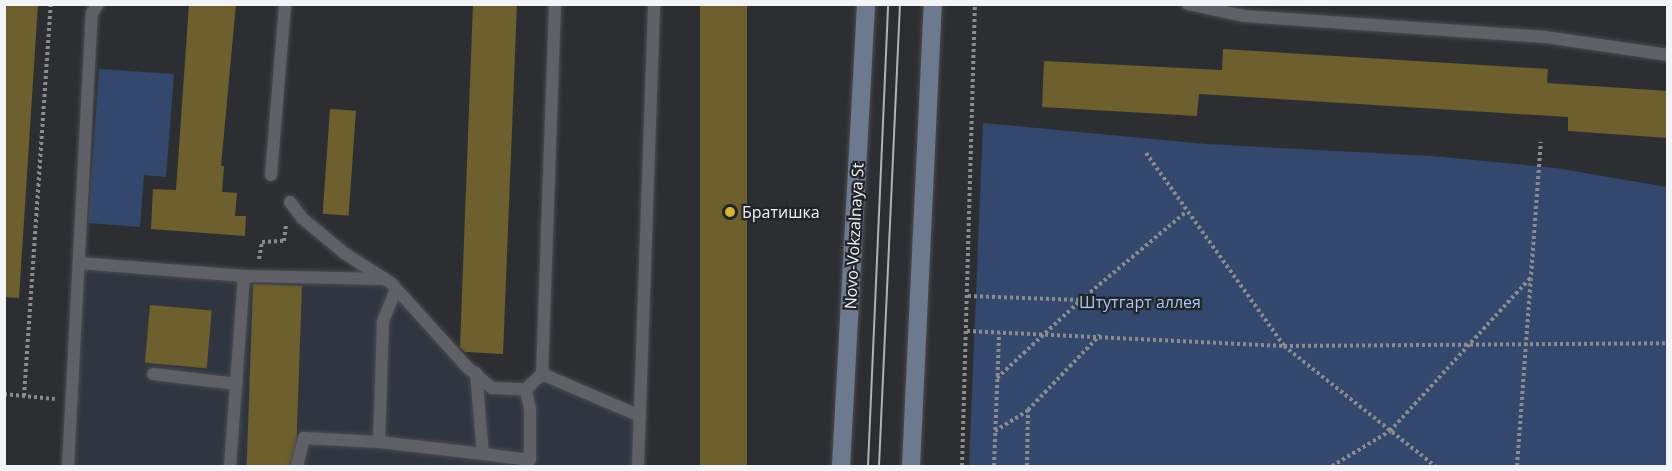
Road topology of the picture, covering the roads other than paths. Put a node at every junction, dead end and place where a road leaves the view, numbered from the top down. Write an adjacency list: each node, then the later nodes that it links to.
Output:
1 (98, 4): 11 (lane)
2 (285, 4): 9 (lane)
3 (555, 4): 17 (lane)
4 (654, 4): 20 (lane)
5 (866, 4): 27 (main road, Novo-Vokzalnaya St)
6 (933, 4): 28 (main road)
7 (1188, 4): 8 (lane)
8 (1668, 55)
9 (271, 175)
10 (290, 202): 13 (lane)
11 (79, 263): 12 (lane); 23 (lane)
12 (244, 276): 13 (lane); 18 (lane)
13 (386, 279): 14 (lane)
14 (396, 289): 15 (lane); 21 (lane)
15 (476, 373): 19 (lane); 22 (lane)
16 (153, 374): 18 (lane)
17 (542, 374): 19 (lane); 20 (lane)
18 (236, 384): 24 (lane)
19 (526, 389): 22 (lane)
20 (640, 416): 26 (lane)
21 (379, 442): 22 (lane); 25 (lane)
22 (483, 454)
23 (68, 466)
24 (230, 466)
25 (297, 466)
26 (638, 466)
27 (841, 466)
28 (911, 466)

